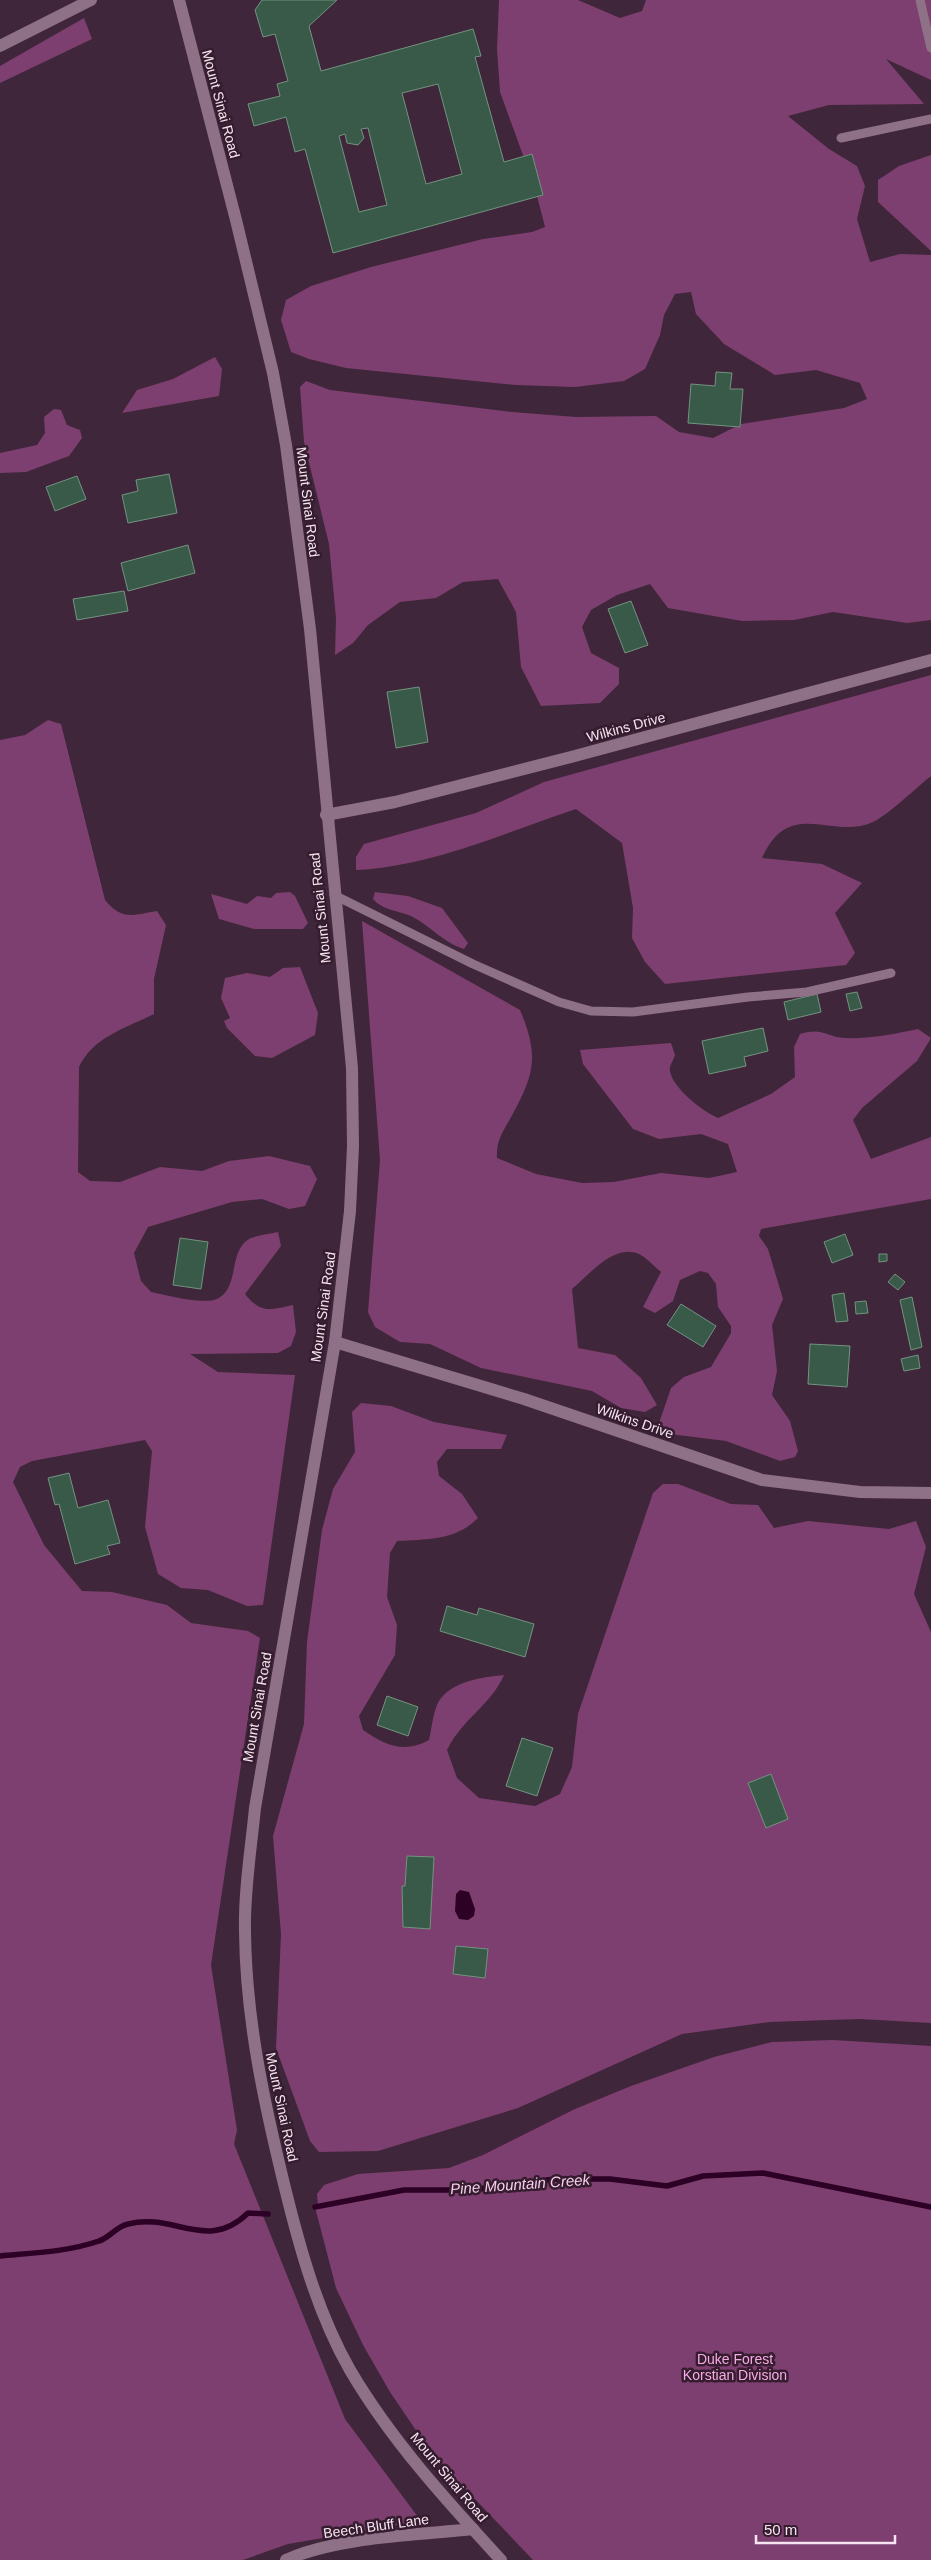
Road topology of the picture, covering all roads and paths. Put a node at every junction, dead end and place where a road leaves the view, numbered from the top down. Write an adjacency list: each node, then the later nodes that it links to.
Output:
1 (92, 0): 4 (street)
2 (179, 0): 9 (street, Mount Sinai Road)
3 (920, 0): 5 (lane)
4 (0, 46)
5 (931, 48)
6 (931, 119): 7 (lane)
7 (840, 138)
8 (931, 660): 9 (street, Wilkins Drive)
9 (326, 815): 10 (street, Mount Sinai Road)
10 (334, 895): 11 (lane); 12 (street, Mount Sinai Road)
11 (891, 972)
12 (335, 1342): 13 (street, Wilkins Drive); 14 (street, Mount Sinai Road)
13 (931, 1493)
14 (473, 2529): 15 (street, Beech Bluff Lane); 16 (street, Mount Sinai Road)
15 (286, 2560)
16 (501, 2560)

